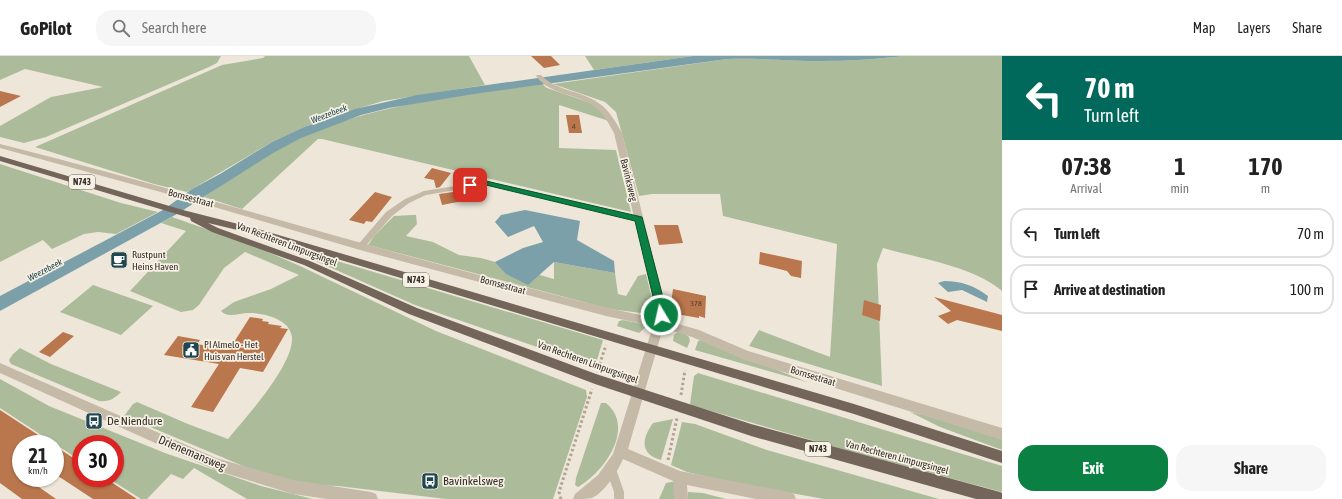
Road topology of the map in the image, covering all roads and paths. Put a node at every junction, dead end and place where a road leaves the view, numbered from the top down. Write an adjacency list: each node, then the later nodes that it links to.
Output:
1 (539, 76): 5 (street, Bavinksweg)
2 (0, 146): 6 (street, Bornsestraat)
3 (0, 158): 4 (main road, Van Rechteren Limpurgsingel / N743)
4 (181, 213): 8 (main road, Van Rechteren Limpurgsingel / N743); 11 (main road, Van Rechteren Limpurgsingel / N743)
5 (639, 219): 6 (lane); 7 (street, Bavinksweg)
6 (360, 247): 7 (street, Bornsestraat)
7 (660, 323): 9 (street, Bavinksweg); 13 (street, Bornsestraat)
8 (609, 336): 9 (main road, Van Rechteren Limpurgsingel / N743); 11 (path)
9 (651, 349): 12 (street); 15 (main road, Van Rechteren Limpurgsingel / N743)
10 (0, 368): 18 (street, Drienemansweg)
11 (595, 379): 12 (main road, Van Rechteren Limpurgsingel / N743); 19 (path)
12 (637, 394): 14 (street); 24 (main road, Van Rechteren Limpurgsingel / N743)
13 (1002, 434)
14 (621, 452): 16 (street); 17 (street)
15 (1002, 457)
16 (611, 469): 20 (street); 21 (lane)
17 (680, 477): 22 (street); 23 (street)
18 (371, 499)
19 (561, 499)
20 (580, 499)
21 (619, 499)
22 (681, 499)
23 (789, 499)
24 (1000, 499)

